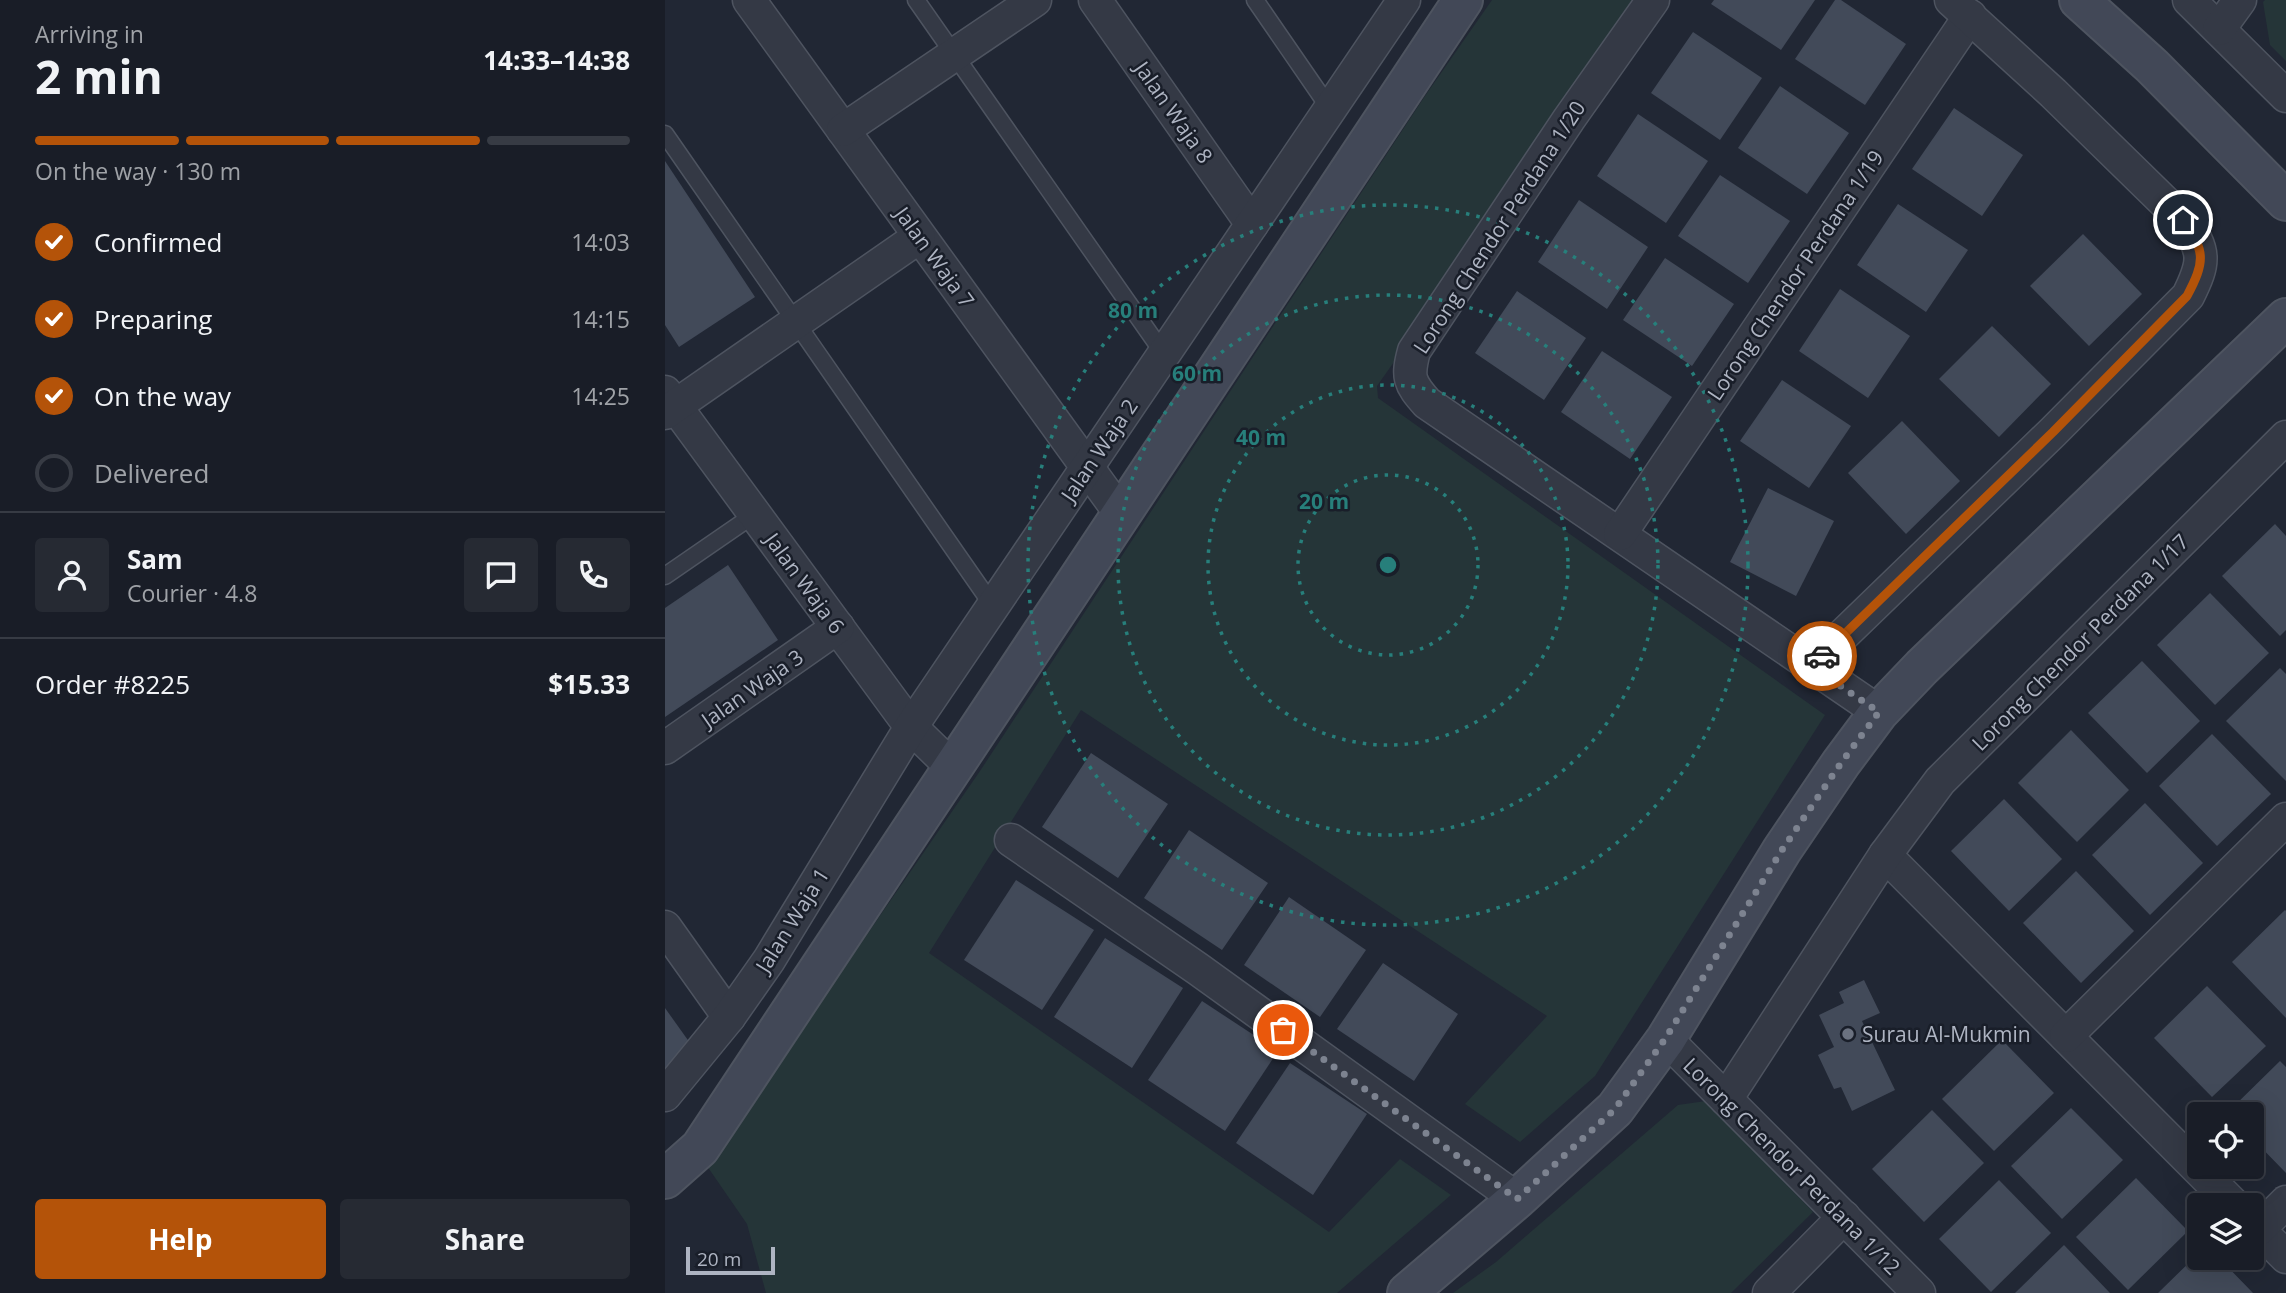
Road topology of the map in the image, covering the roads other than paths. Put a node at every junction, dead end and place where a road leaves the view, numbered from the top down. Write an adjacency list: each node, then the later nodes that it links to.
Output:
1 (749, 0): 17 (street, Jalan Waja 7)
2 (916, 0): 14 (lane)
3 (1035, 0): 14 (street)
4 (1095, 0): 20 (street, Jalan Waja 8)
5 (1255, 0): 16 (lane)
6 (1405, 0): 16 (street, Jalan Waja 2)
7 (1653, 0): 30 (street, Lorong Chendor Perdana 1/20)
8 (2079, 0): 19 (street)
9 (2189, 0): 13 (street)
10 (2240, 0): 13 (street)
11 (1453, 5): 29 (street)
12 (1961, 8): 30 (street, Lorong Chendor Perdana 1/19); 34 (street)
13 (2219, 29): 15 (street)
14 (954, 55): 17 (street); 24 (lane)
15 (2286, 96)
16 (1330, 109): 20 (street, Jalan Waja 2)
17 (843, 130): 21 (street, Jalan Waja 7)
18 (665, 134): 23 (lane)
19 (2286, 201)
20 (1252, 223): 24 (street, Jalan Waja 2)
21 (919, 237): 23 (street); 27 (street, Jalan Waja 7)
22 (2286, 318): 35 (street)
23 (796, 322): 25 (street); 32 (lane)
24 (1164, 354): 27 (street, Jalan Waja 2)
25 (668, 404): 28 (street, Jalan Waja 6)
26 (2286, 438): 41 (street, Lorong Chendor Perdana 1/17)
27 (1087, 469): 29 (street, Jalan Waja 7); 32 (street, Jalan Waja 2)
28 (755, 514): 31 (lane); 33 (street, Jalan Waja 6)
29 (1121, 514): 38 (street)
30 (1620, 534): 34 (street, Lorong Chendor Perdana 1/20)
31 (665, 576)
32 (993, 606): 36 (street, Jalan Waja 2)
33 (838, 627): 36 (street, Jalan Waja 6); 37 (street, Jalan Waja 3)
34 (1811, 666): 35 (street, Lorong Chendor Perdana 1/20)
35 (1879, 712): 45 (street)
36 (911, 727): 38 (street, Jalan Waja 6); 43 (street, Jalan Waja 1)
37 (665, 748)
38 (953, 768): 48 (street)
39 (2286, 819): 44 (street)
40 (1011, 840): 50 (street)
41 (1885, 855): 44 (street); 47 (street, Lorong Chendor Perdana 1/17)
42 (665, 927): 43 (street)
43 (729, 1017): 46 (street, Jalan Waja 1)
44 (2066, 1036): 49 (street)
45 (1665, 1039): 47 (street, Lorong Chendor Perdana 1/12); 50 (street)
46 (665, 1095)
47 (1726, 1099): 52 (street, Lorong Chendor Perdana 1/12)
48 (665, 1179)
49 (2222, 1193)
50 (1517, 1199): 56 (street)
51 (2286, 1202): 53 (street)
52 (1844, 1217): 57 (street); 58 (street, Lorong Chendor Perdana 1/12)
53 (2264, 1219)
54 (2264, 1235): 55 (street)
55 (2286, 1257)
56 (1407, 1293)
57 (1769, 1293)
58 (1919, 1293)

